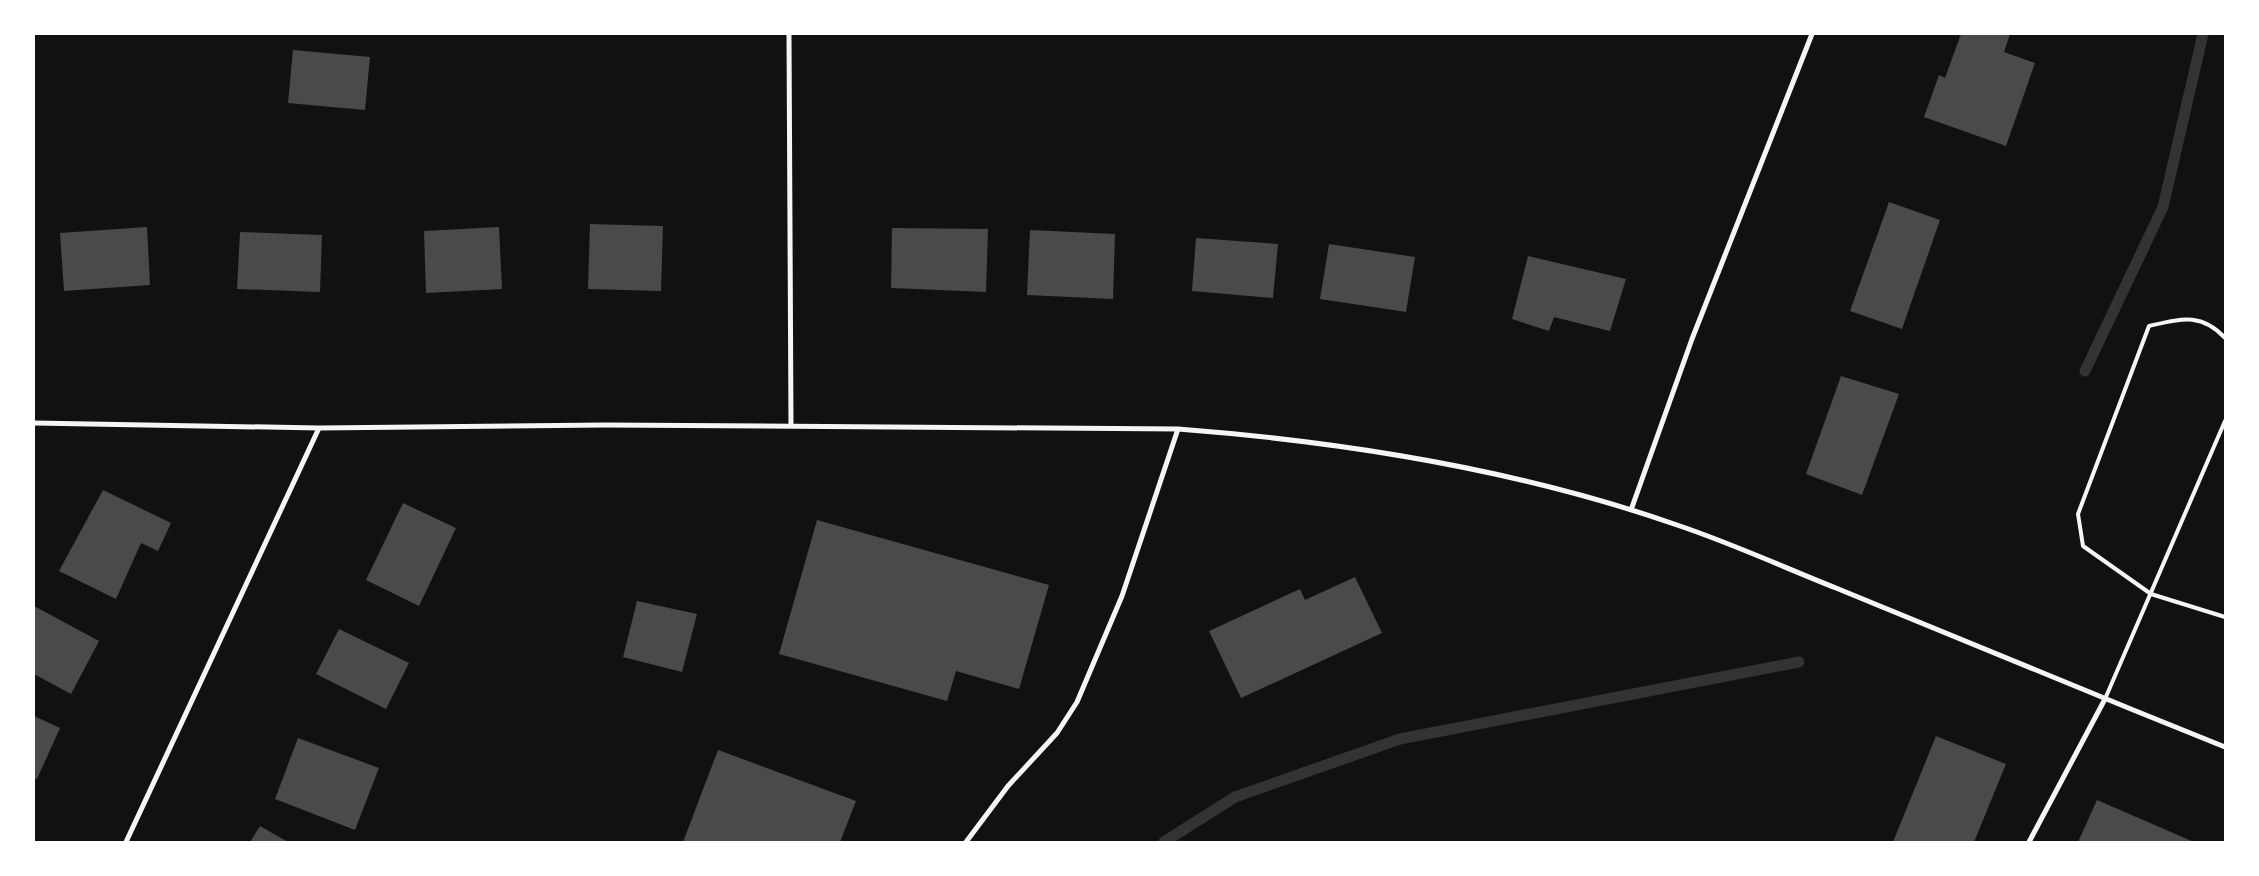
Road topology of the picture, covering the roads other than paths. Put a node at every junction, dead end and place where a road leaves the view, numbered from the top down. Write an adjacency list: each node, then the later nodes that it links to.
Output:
1 (790, 34): 6 (street)
2 (1812, 34): 9 (street)
3 (2225, 338): 10 (lane)
4 (2225, 421): 10 (lane)
5 (34, 423): 7 (street)
6 (792, 426): 7 (street); 8 (street)
7 (319, 428): 14 (street)
8 (1178, 429): 9 (street); 15 (street)
9 (1631, 510): 12 (street)
10 (2151, 594): 11 (lane); 12 (lane)
11 (2225, 617)
12 (2106, 699): 13 (street); 16 (street)
13 (2225, 748)
14 (126, 842)
15 (966, 842)
16 (2028, 842)

